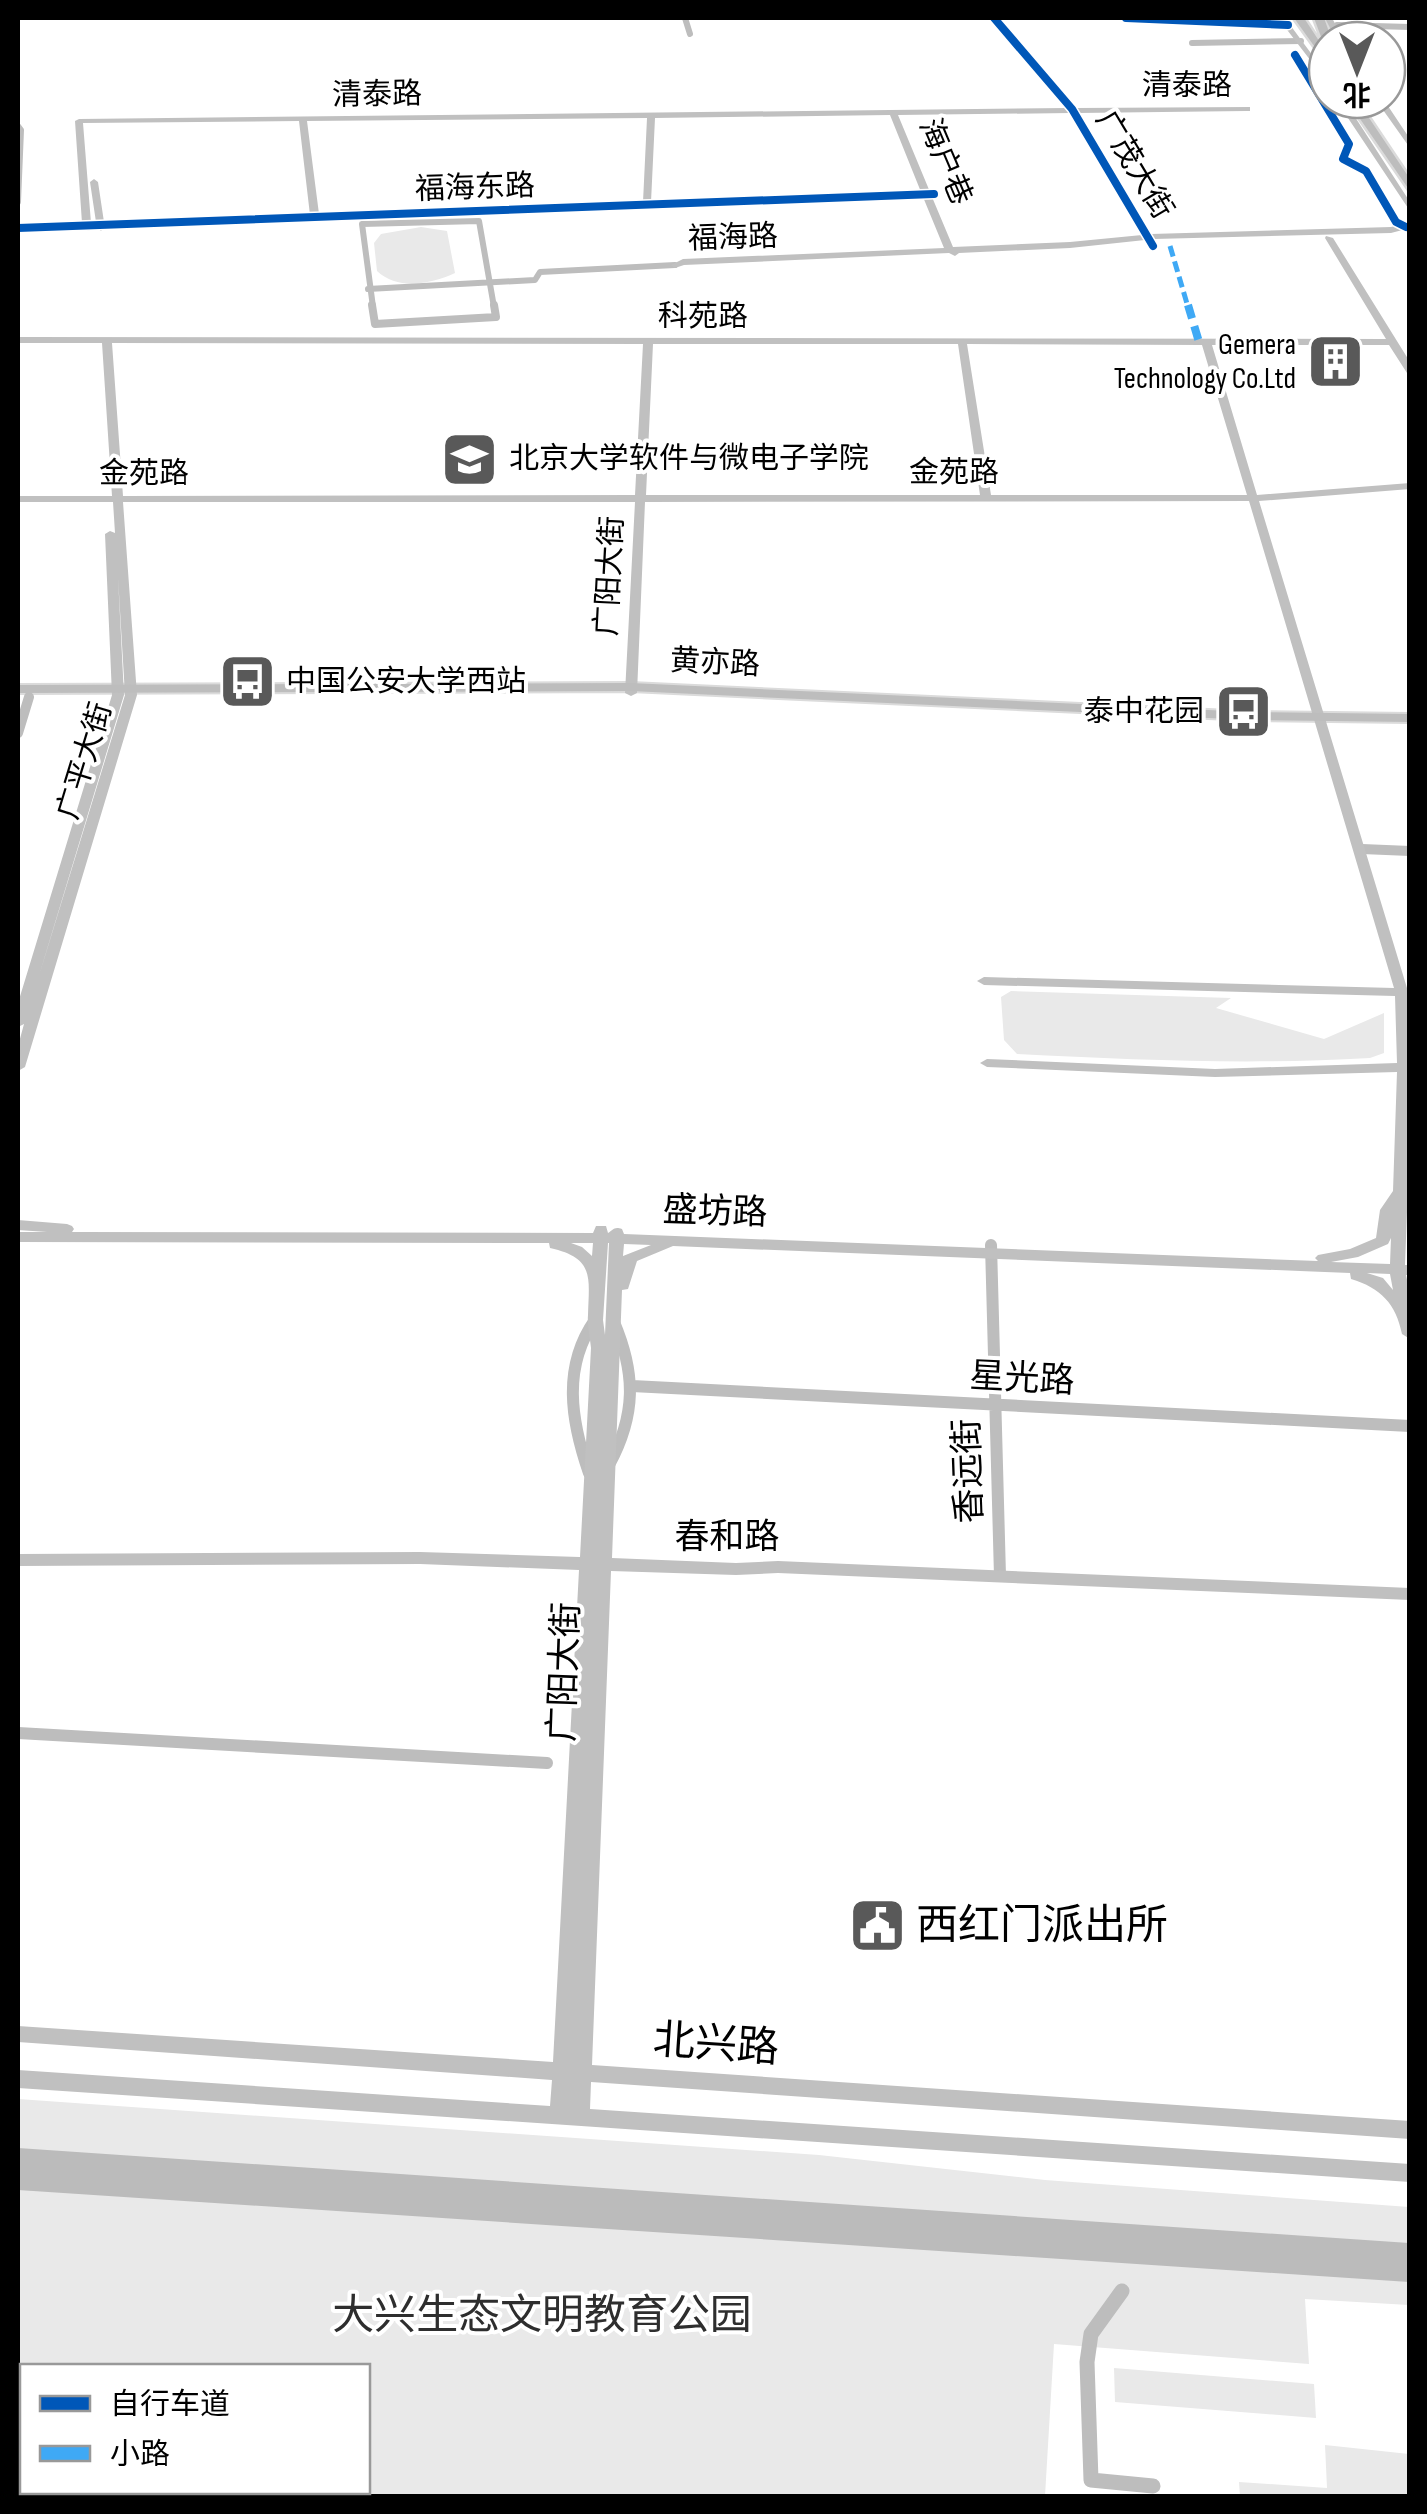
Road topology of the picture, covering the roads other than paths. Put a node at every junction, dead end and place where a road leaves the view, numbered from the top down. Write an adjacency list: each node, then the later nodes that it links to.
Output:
1 (685, 18): 6 (street)
2 (991, 18): 10 (street, 广茂大街); 11 (street, 广茂大街)
3 (1344, 18): 4 (street)
4 (1410, 18)
5 (1307, 29): 7 (street)
6 (690, 34)
7 (1301, 40): 8 (street); 9 (street)
8 (1192, 44)
9 (1307, 49)
10 (1047, 90): 13 (street, 广茂大街); 14 (street)
11 (1062, 97): 12 (street); 13 (street, 广茂大街)
12 (1121, 108): 13 (street, 清泰路); 15 (street, 清泰路)
13 (1069, 110): 14 (street, 清泰路); 15 (street, 清泰路); 25 (street, 广茂大街)
14 (1024, 111): 16 (street, 清泰路); 25 (street)
15 (1110, 112): 25 (street)
16 (896, 113): 17 (street, 清泰路); 29 (street, 海户巷)
17 (657, 116): 22 (street, 清泰路); 23 (street, 清泰路); 31 (street)
18 (1353, 120): 32 (street)
19 (1365, 120): 28 (highway)
20 (1377, 120): 27 (highway)
21 (1393, 120): 26 (street)
22 (303, 121): 23 (street, 清泰路); 33 (street)
23 (91, 122): 36 (street, 清泰路); 37 (street)
24 (18, 126): 30 (street)
25 (1077, 126): 41 (street, 广茂大街)
26 (1410, 146)
27 (1410, 170)
28 (1410, 188)
29 (929, 192): 31 (street, 福海东路); 42 (street, 海户巷)
30 (18, 202)
31 (651, 204): 33 (street, 福海东路); 34 (street, 福海东路)
32 (1410, 210)
33 (315, 218): 34 (street, 福海东路); 37 (street, 福海东路)
34 (406, 219): 44 (street); 45 (street)
35 (1410, 225): 41 (street, 福海路)
36 (87, 226): 37 (street, 福海东路); 38 (street, 福海东路)
37 (100, 226)
38 (18, 227)
39 (1329, 238): 40 (street, 福海路); 41 (street, 福海路); 53 (street)
40 (1410, 238)
41 (1144, 242): 42 (street, 福海路)
42 (954, 250): 43 (street, 福海路)
43 (674, 266): 44 (street)
44 (490, 283): 45 (street); 46 (street)
45 (368, 290): 46 (street)
46 (405, 322): 49 (street)
47 (18, 340): 48 (street, 科苑路)
48 (102, 340): 49 (street, 科苑路); 60 (street, 广平大街)
49 (406, 342): 50 (street, 科苑路)
50 (648, 342): 51 (street, 科苑路); 56 (street, 广阳大街)
51 (962, 342): 52 (street, 科苑路); 57 (street)
52 (1206, 342): 53 (street, 科苑路); 58 (street)
53 (1389, 342): 54 (street)
54 (1410, 371)
55 (1410, 486): 58 (street, 金苑路)
56 (641, 498): 57 (street, 金苑路); 60 (street, 金苑路); 61 (street, 广阳大街)
57 (986, 498): 58 (street, 金苑路)
58 (1254, 498): 64 (street)
59 (18, 499): 60 (street, 金苑路)
60 (113, 499): 62 (street, 广平大街)
61 (631, 690): 62 (main road, 黄亦路); 64 (main road, 黄亦路)
62 (125, 691): 63 (main road, 黄亦路); 71 (street, 广平大街); 73 (street, 广平大街)
63 (21, 695): 66 (street)
64 (1319, 721): 65 (main road, 黄亦路); 67 (street)
65 (1410, 722)
66 (18, 733)
67 (1362, 849): 68 (street); 70 (street)
68 (1410, 851)
69 (984, 981): 70 (street)
70 (1406, 992): 74 (street)
71 (18, 1024)
72 (987, 1063): 74 (street)
73 (18, 1067)
74 (1406, 1068): 75 (street)
75 (1399, 1201): 78 (street); 82 (street); 84 (street)
76 (20, 1233): 77 (street, 盛坊路); 79 (street, 盛坊路)
77 (608, 1234): 79 (street, 盛坊路); 80 (street, 盛坊路); 81 (street, 盛坊路); 85 (street, 广阳大街); 86 (street, 广阳大街)
78 (1410, 1234)
79 (507, 1237): 85 (street)
80 (684, 1242): 81 (street, 盛坊路); 86 (street)
81 (992, 1249): 82 (street, 盛坊路); 83 (street, 盛坊路); 89 (street, 香远街)
82 (1323, 1258): 84 (street, 盛坊路)
83 (1293, 1265): 84 (street, 盛坊路); 87 (street)
84 (1403, 1265): 87 (street)
85 (597, 1284): 86 (street, 广阳大街)
86 (607, 1313): 88 (street); 91 (street, 广阳大街); 91 (street)
87 (1408, 1326)
88 (632, 1386): 89 (street, 星光路); 91 (street)
89 (995, 1405): 90 (street, 星光路); 94 (street, 香远街)
90 (1410, 1426)
91 (599, 1474): 93 (street, 广阳大街)
92 (18, 1557): 93 (street, 春和路)
93 (594, 1560): 94 (street, 春和路); 99 (street, 广阳大街)
94 (1000, 1576): 95 (street, 春和路)
95 (1410, 1594)
96 (18, 1733): 97 (street)
97 (547, 1763)
98 (18, 2034): 99 (street, 北兴路)
99 (574, 2072): 101 (street, 广阳大街); 102 (street, 北兴路)
100 (18, 2079): 101 (street)
101 (570, 2116): 103 (street)
102 (1410, 2130)
103 (1410, 2173)
104 (1122, 2292): 105 (street)
105 (1153, 2486)

